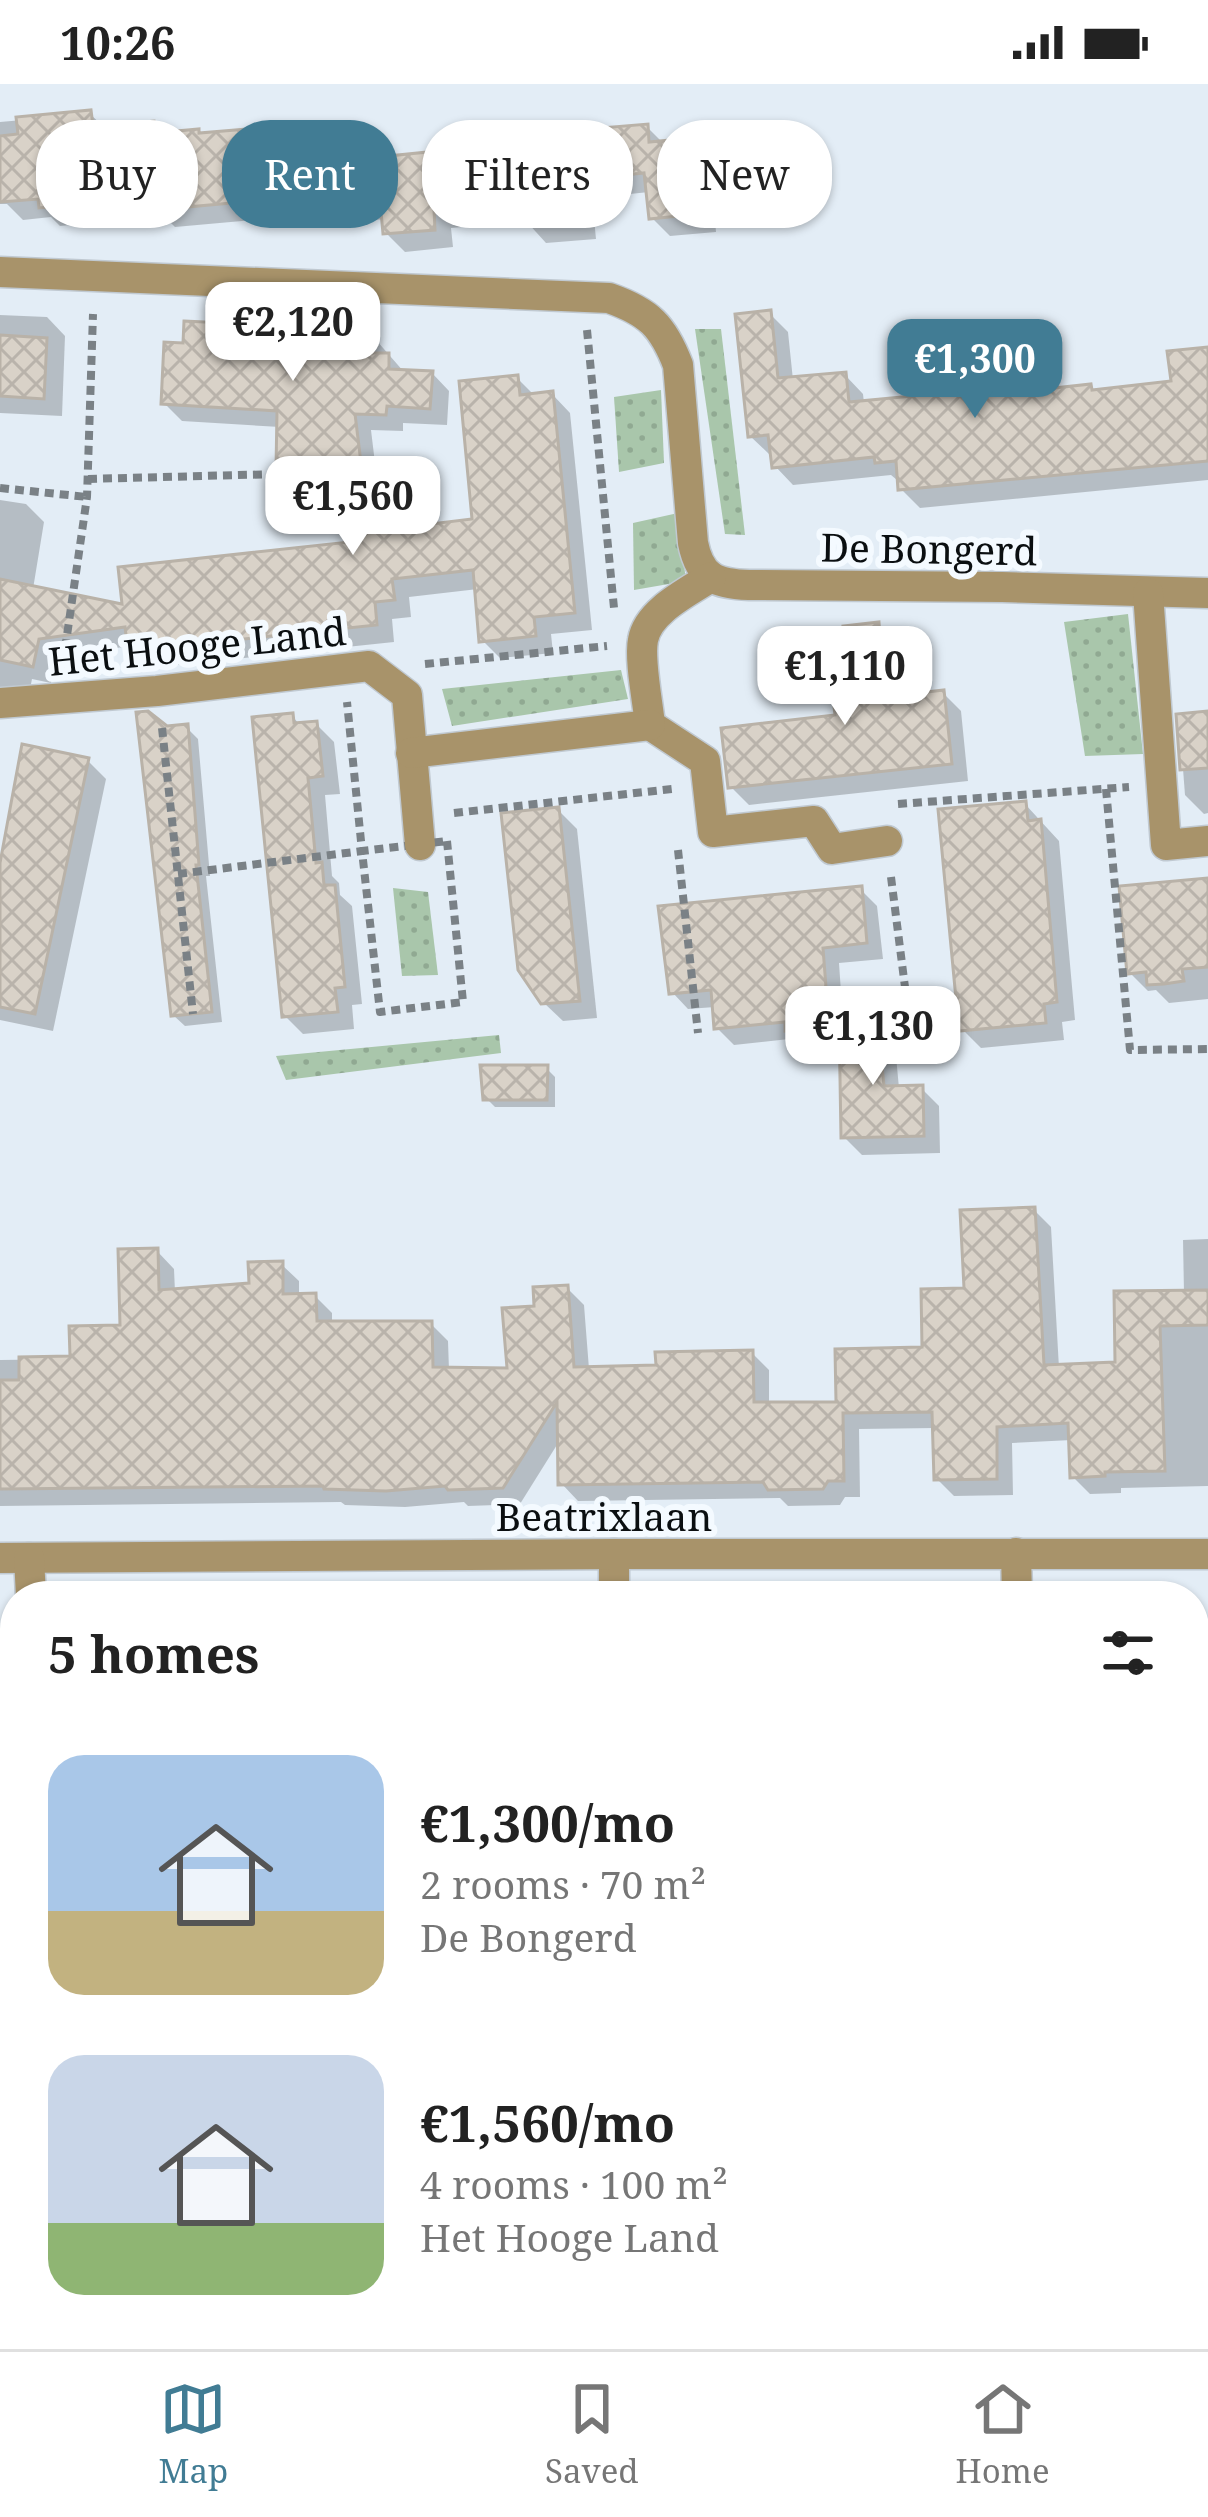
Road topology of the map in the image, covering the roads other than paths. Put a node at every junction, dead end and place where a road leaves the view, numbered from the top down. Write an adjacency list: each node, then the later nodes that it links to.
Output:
1 (0, 272): 2 (street)
2 (711, 577): 3 (street, De Bongerd); 6 (street)
3 (1148, 593): 4 (street, De Bongerd); 10 (street)
4 (1208, 593)
5 (0, 703): 7 (street, Het Hooge Land)
6 (650, 725): 7 (street); 9 (street)
7 (411, 753): 8 (street, Het Hooge Land)
8 (418, 831)
9 (886, 841)
10 (1208, 841)
11 (1016, 1553): 12 (street, Beatrixlaan); 13 (street, Beatrixlaan); 16 (street)
12 (614, 1554): 14 (street, Beatrixlaan); 15 (street)
13 (1208, 1554)
14 (15, 1558)
15 (614, 1581)
16 (1016, 1581)

